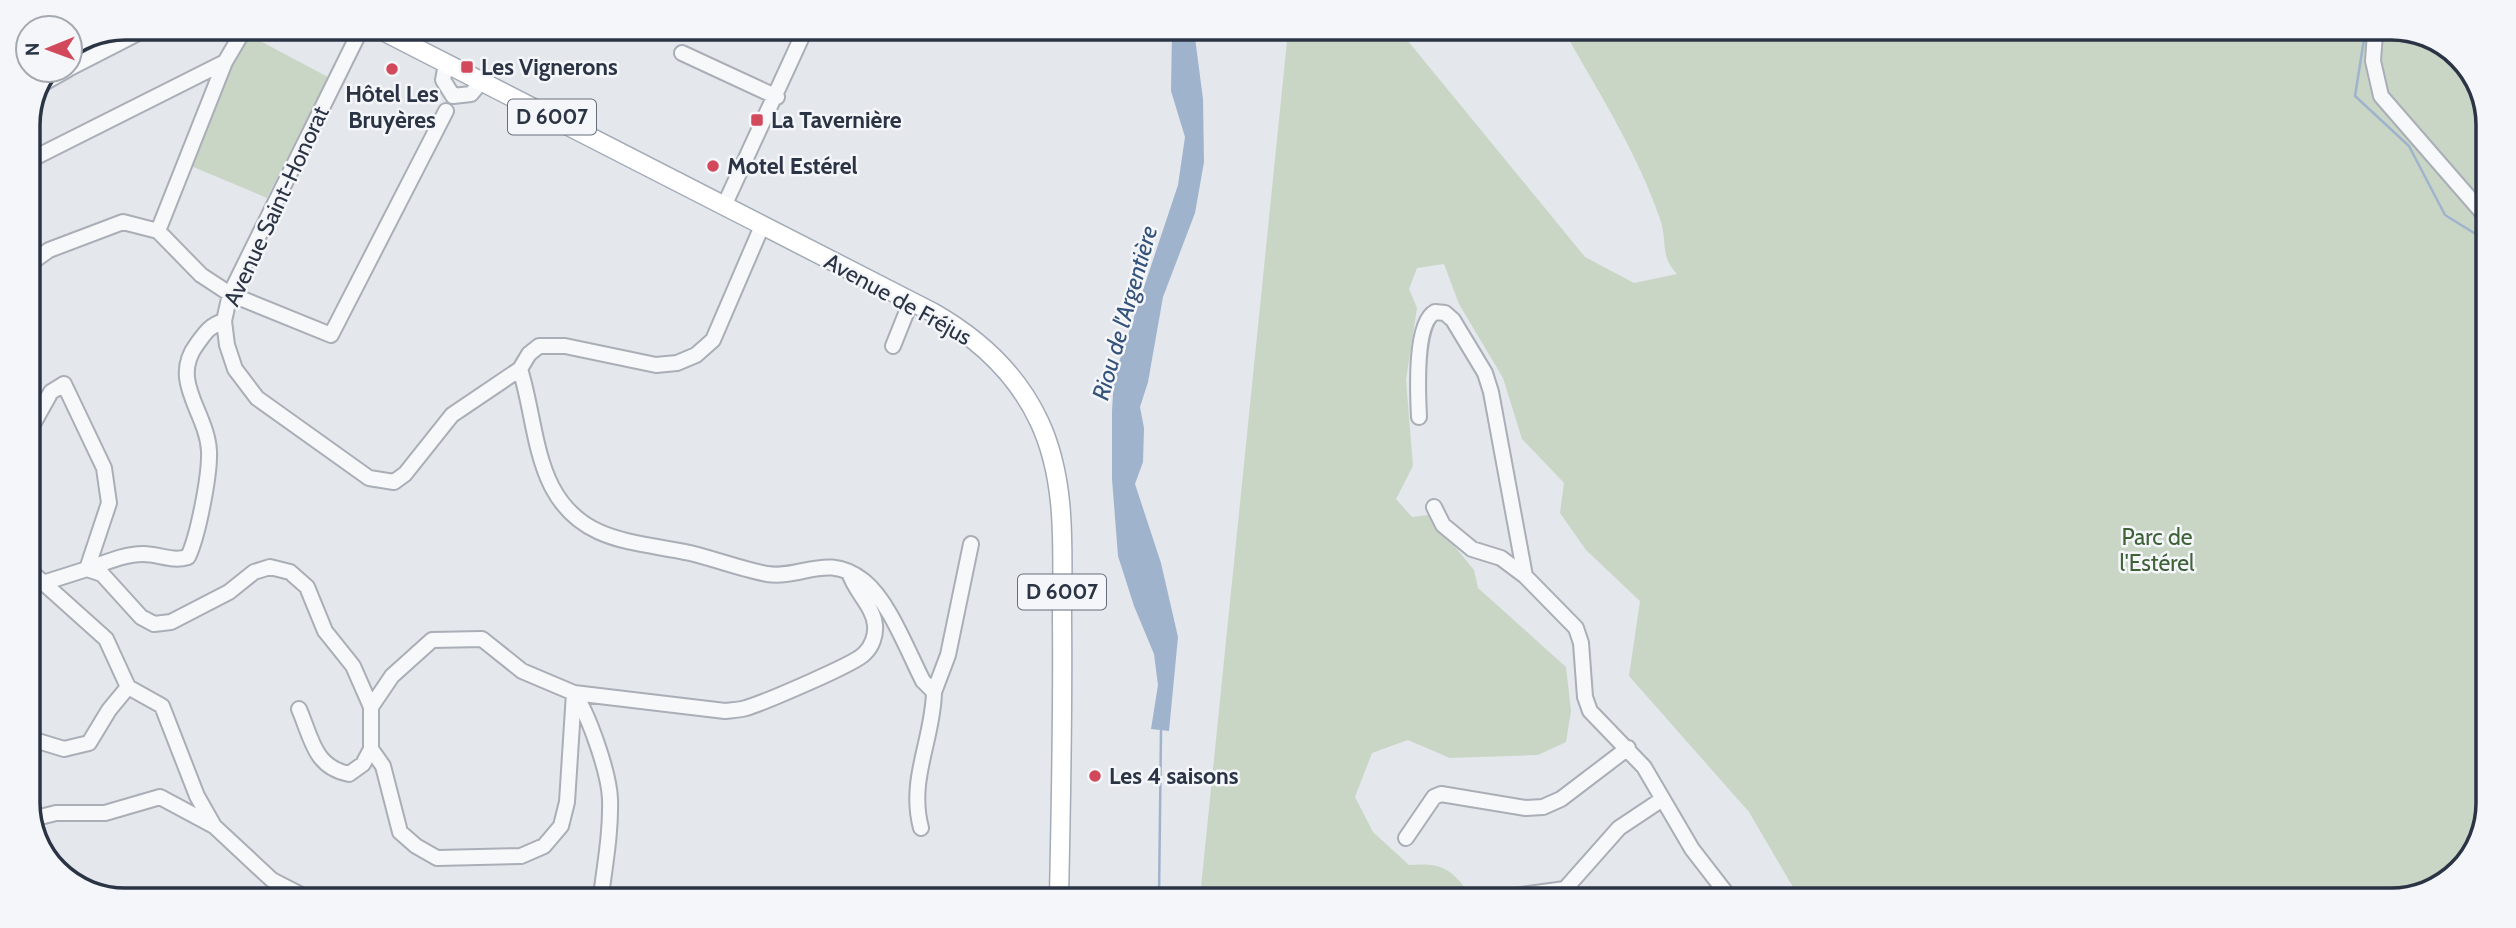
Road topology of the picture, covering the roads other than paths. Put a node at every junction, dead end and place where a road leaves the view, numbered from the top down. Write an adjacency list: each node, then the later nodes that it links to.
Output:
1 (238, 40): 9 (street)
2 (356, 40): 20 (street, Avenue Saint-Honorat)
3 (400, 40): 10 (main road, Avenue de Fréjus / D 6007)
4 (801, 40): 12 (street)
5 (2374, 40): 16 (street)
6 (104, 43): 8 (street)
7 (682, 53): 12 (street)
8 (84, 58)
9 (225, 62): 14 (street); 18 (street)
10 (446, 64): 11 (main road, Avenue de Fréjus / D 6007); 13 (street)
11 (482, 81): 13 (street); 15 (main road, Avenue de Fréjus / D 6007)
12 (777, 97): 15 (street)
13 (450, 103): 20 (street)
14 (40, 155)
15 (724, 206): 17 (main road, Avenue de Fréjus / D 6007)
16 (2476, 209)
17 (762, 226): 21 (main road, Avenue de Fréjus / D 6007); 24 (street)
18 (158, 231): 19 (street); 20 (street)
19 (40, 256)
20 (230, 294): 22 (street, Avenue Saint-Honorat)
21 (911, 301): 23 (street); 49 (main road, Avenue de Fréjus / D 6007)
22 (224, 321): 24 (street); 29 (street, Avenue Saint-Honorat)
23 (893, 346)
24 (520, 369): 30 (street)
25 (40, 412): 29 (street)
26 (1419, 417): 31 (street)
27 (1434, 507): 31 (street)
28 (971, 544): 35 (street)
29 (88, 569): 33 (street); 37 (street)
30 (849, 572): 35 (street); 36 (street)
31 (1525, 576): 41 (street)
32 (40, 580): 33 (street)
33 (43, 583): 34 (street)
34 (128, 687): 39 (street); 44 (street)
35 (934, 692): 45 (street)
36 (574, 693): 37 (street); 40 (street); 48 (street)
37 (370, 707): 40 (street)
38 (299, 709): 40 (street)
39 (40, 742)
40 (371, 748)
41 (1628, 748): 42 (street); 46 (street)
42 (1661, 800): 50 (street); 51 (street)
43 (41, 817): 44 (street)
44 (214, 826): 47 (street)
45 (921, 828)
46 (1406, 838)
47 (287, 888)
48 (602, 888)
49 (1059, 888)
50 (1564, 888)
51 (1723, 888)

